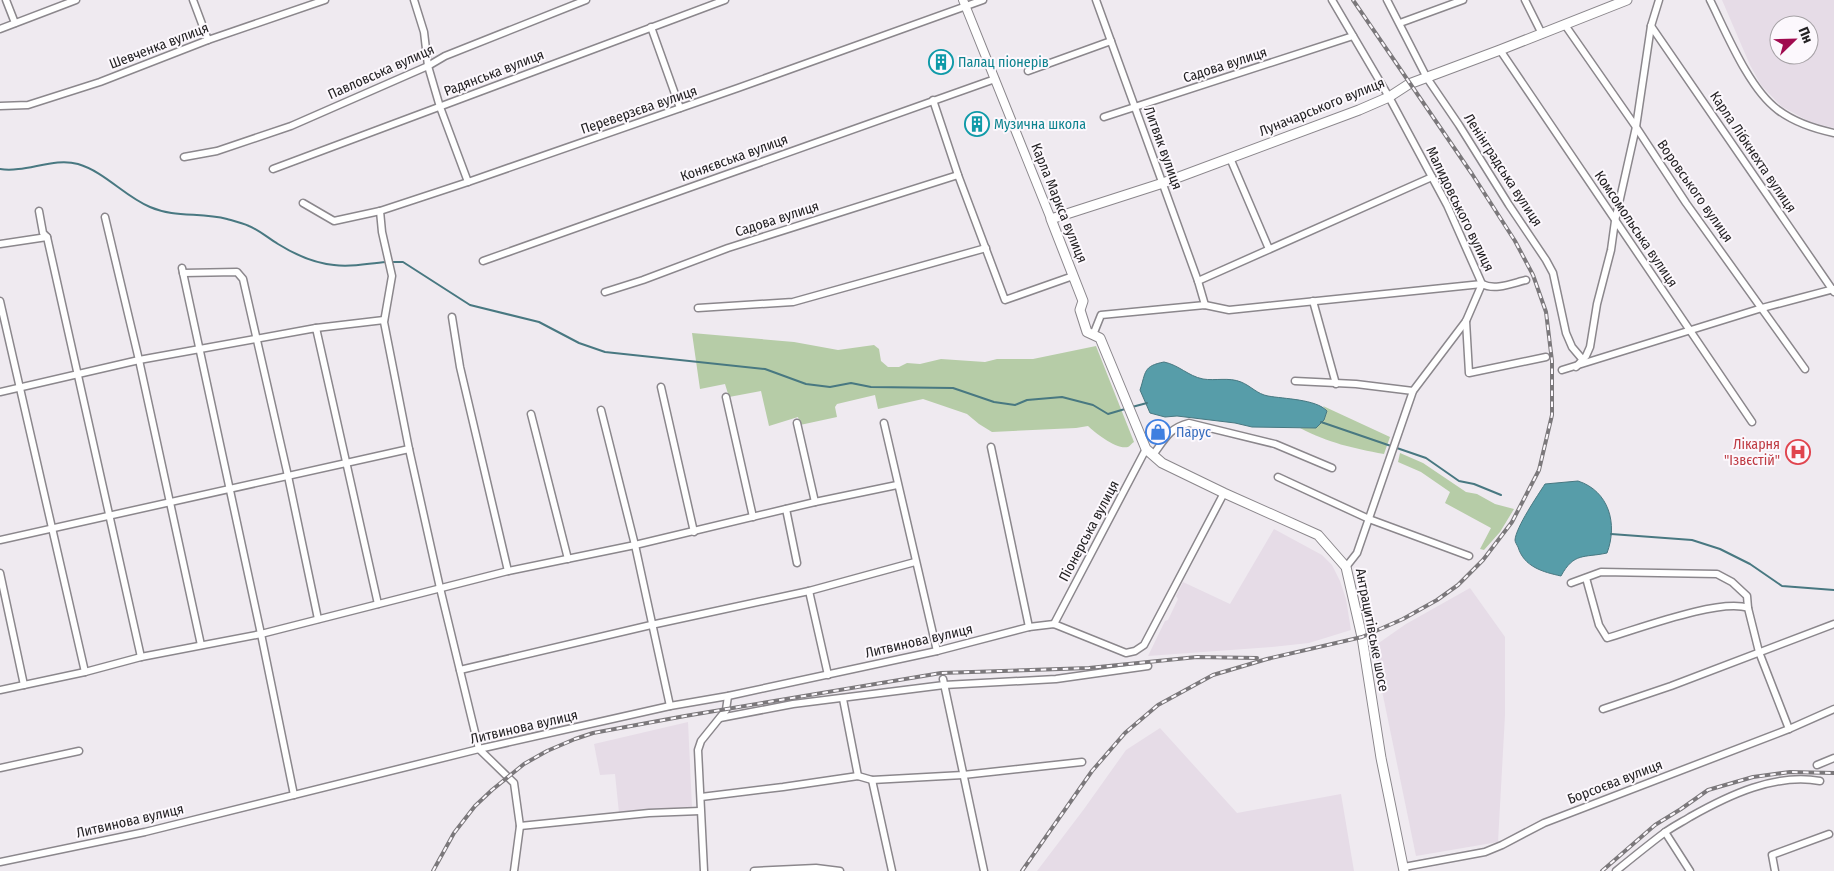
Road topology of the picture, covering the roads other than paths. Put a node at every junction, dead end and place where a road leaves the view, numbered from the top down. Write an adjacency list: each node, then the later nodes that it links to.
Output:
1 (6, 0): 18 (street)
2 (76, 0): 18 (street)
3 (193, 0): 26 (street)
4 (325, 0): 26 (street, Шевченка вулиця)
5 (414, 0): 29 (street)
6 (586, 0): 29 (street, Павловська вулиця)
7 (724, 0): 22 (street, Радянська вулиця)
8 (983, 0): 17 (street, Переверзєва вулиця)
9 (1096, 0): 27 (street, Литвяк вулиця)
10 (1332, 0): 25 (street, Малидовського вулиця)
11 (1387, 0): 19 (street, Ленінградська вулиця)
12 (1463, 0): 19 (street)
13 (1524, 0): 24 (street)
14 (1659, 0): 21 (street)
15 (1710, 0): 41 (street)
16 (1623, 1): 20 (main road, Луначарського вулиця)
17 (964, 3): 32 (street, Карла Маркса вулиця); 38 (street, Переверзєва вулиця)
18 (15, 23): 23 (street)
19 (1400, 23): 31 (street, Ленінградська вулиця)
20 (1565, 25): 24 (main road, Луначарського вулиця); 40 (street, Воровського вулиця)
21 (1651, 26): 40 (street); 64 (street, Карла Лібкнехта вулиця)
22 (651, 27): 36 (street, Радянська вулиця); 38 (street)
23 (0, 29)
24 (1542, 34): 28 (main road, Луначарського вулиця)
25 (1353, 36): 33 (street, Малидовського вулиця); 37 (street, Садова вулиця)
26 (208, 40): 35 (street, Шевченка вулиця)
27 (1111, 41): 30 (street); 37 (street, Литвяк вулиця)
28 (1500, 50): 31 (main road, Луначарського вулиця); 54 (street, Комсомольська вулиця)
29 (428, 66): 36 (street); 42 (street, Павловська вулиця)
30 (1028, 71)
31 (1427, 78): 33 (main road, Луначарського вулиця); 81 (street, Ленінградська вулиця)
32 (995, 79): 34 (street, Коняєвська вулиця); 53 (street, Карла Маркса вулиця)
33 (1389, 97): 43 (main road, Луначарського вулиця); 46 (street, Малидовського вулиця)
34 (933, 100): 45 (street, Карла Маркса вулиця); 59 (street, Коняєвська вулиця)
35 (0, 106)
36 (440, 107): 44 (street, Радянська вулиця); 47 (street)
37 (1136, 107): 39 (street, Садова вулиця); 48 (street, Литвяк вулиця)
38 (680, 108): 47 (street, Переверзєва вулиця)
39 (1104, 117)
40 (1636, 127): 54 (street); 70 (street, Воровського вулиця)
41 (1834, 133)
42 (184, 157)
43 (1230, 158): 48 (main road, Луначарського вулиця); 58 (street)
44 (272, 169)
45 (958, 175): 57 (street, Карла Маркса вулиця); 65 (street, Садова вулиця)
46 (1432, 178): 58 (street); 63 (street, Малидовського вулиця)
47 (468, 182): 51 (street, Переверзєва вулиця)
48 (1163, 183): 53 (main road, Луначарського вулиця); 62 (street, Литвяк вулиця)
49 (302, 204): 51 (street, Переверзєва вулиця)
50 (39, 211): 55 (street)
51 (380, 211): 72 (street)
52 (105, 217): 80 (street)
53 (1051, 220): 60 (main road, Карла Маркса вулиця)
54 (1615, 221): 75 (street, Комсомольська вулиця); 81 (street)
55 (47, 237): 56 (street); 85 (street)
56 (0, 244)
57 (986, 248): 60 (street, Карла Маркса вулиця); 69 (street)
58 (1269, 248): 62 (street)
59 (483, 261)
60 (1073, 276): 76 (main road, Карла Маркса вулиця)
61 (1526, 280): 63 (street)
62 (1198, 281): 68 (street, Литвяк вулиця)
63 (1482, 284): 67 (street); 73 (street, Малидовського вулиця)
64 (1833, 290): 70 (street)
65 (605, 292)
66 (0, 301): 88 (street)
67 (1313, 301): 68 (street); 87 (street)
68 (1205, 305): 76 (street)
69 (698, 308)
70 (1762, 308): 75 (street); 84 (street, Воровського вулиця)
71 (452, 317): 123 (street)
72 (384, 320): 74 (street); 99 (street)
73 (1466, 321): 79 (street); 90 (street, Малидовського вулиця)
74 (316, 328): 77 (street); 101 (street)
75 (1690, 331): 82 (street); 95 (street, Комсомольська вулиця)
76 (1096, 337): 100 (main road)
77 (256, 340): 78 (street); 78 (street); 103 (street)
78 (198, 348): 80 (street); 106 (street)
79 (1546, 357)
80 (139, 360): 85 (street); 109 (street)
81 (1583, 360): 82 (street)
82 (1576, 367): 83 (street)
83 (1562, 370)
84 (1805, 370)
85 (78, 375): 88 (street); 111 (street)
86 (1295, 381): 87 (street)
87 (1336, 384): 90 (street)
88 (20, 387): 91 (street); 114 (street)
89 (661, 387): 115 (street)
90 (1413, 391): 113 (street, Малидовського вулиця)
91 (0, 392)
92 (726, 397): 112 (street)
93 (601, 410): 117 (street)
94 (532, 414): 119 (street)
95 (1752, 422)
96 (884, 423): 105 (street)
97 (797, 424): 108 (street)
98 (991, 447): 135 (street)
99 (410, 449): 101 (street); 127 (street)
100 (1149, 452): 102 (street, Піонерська вулиця); 107 (main road, Антрацитівське шосе); 132 (street, Піонерська вулиця)
101 (346, 462): 103 (street); 129 (street)
102 (1332, 468)
103 (288, 476): 106 (street); 131 (street)
104 (1278, 477): 113 (street)
105 (897, 485): 108 (street); 121 (street)
106 (229, 490): 109 (street); 136 (street)
107 (1224, 493): 122 (main road, Антрацитівське шосе); 132 (street)
108 (816, 502): 110 (street)
109 (170, 503): 111 (street); 137 (street)
110 (786, 509): 112 (street); 120 (street)
111 (110, 515): 114 (street); 140 (street)
112 (753, 517): 115 (street)
113 (1370, 519): 118 (street); 122 (street, Малидовського вулиця)
114 (52, 528): 116 (street); 143 (street)
115 (694, 532): 117 (street)
116 (0, 540)
117 (635, 545): 119 (street); 134 (street)
118 (1469, 556)
119 (568, 558): 123 (street)
120 (797, 562)
121 (915, 562): 128 (street); 138 (street)
122 (1346, 567): 172 (main road, Антрацитівське шосе)
123 (508, 571): 127 (street)
124 (0, 574): 146 (street)
125 (1586, 578): 126 (street); 130 (street); 130 (street)
126 (1571, 584)
127 (440, 588): 129 (street); 142 (street)
128 (809, 592): 134 (street); 144 (street)
129 (378, 604): 131 (street)
130 (1748, 608): 139 (street)
131 (318, 620): 136 (street)
132 (1054, 624): 135 (street, Литвинова вулиця)
133 (1834, 624): 139 (street)
134 (651, 625): 142 (street); 150 (street)
135 (1029, 627): 138 (street, Литвинова вулиця)
136 (261, 634): 137 (street); 165 (street)
137 (201, 645): 140 (street)
138 (937, 652): 144 (street, Литвинова вулиця)
139 (1759, 652): 151 (street); 154 (street)
140 (141, 657): 143 (street)
141 (1148, 666): 145 (street)
142 (460, 670): 155 (street)
143 (85, 672): 146 (street)
144 (828, 675): 148 (street, Литвинова вулиця)
145 (944, 682): 149 (street); 161 (street)
146 (24, 685): 147 (street)
147 (0, 690)
148 (728, 696): 150 (street, Литвинова вулиця); 153 (street)
149 (843, 699): 153 (street); 162 (street)
150 (670, 706): 155 (street, Литвинова вулиця)
151 (1603, 709)
152 (1834, 709): 154 (street, Борсоєва вулиця)
153 (720, 718): 166 (street)
154 (1789, 729): 172 (street, Борсоєва вулиця)
155 (479, 750): 165 (street, Литвинова вулиця); 168 (street)
156 (79, 751): 160 (street)
157 (1834, 758): 159 (street)
158 (1082, 762): 161 (street)
159 (1817, 765)
160 (0, 768)
161 (963, 774): 163 (street); 178 (street)
162 (858, 776): 163 (street); 166 (street)
163 (872, 780): 177 (street)
164 (1820, 781): 169 (street)
165 (294, 795): 171 (street, Литвинова вулиця)
166 (701, 797): 167 (street)
167 (700, 810): 168 (street); 174 (street)
168 (520, 826): 173 (street)
169 (1665, 832): 179 (street); 180 (street)
170 (1829, 834): 181 (street)
171 (0, 862)
172 (1404, 869)
173 (514, 871)
174 (704, 871)
175 (754, 871): 176 (street)
176 (840, 871)
177 (892, 871)
178 (984, 871)
179 (1616, 871)
180 (1690, 871)
181 (1775, 871)

